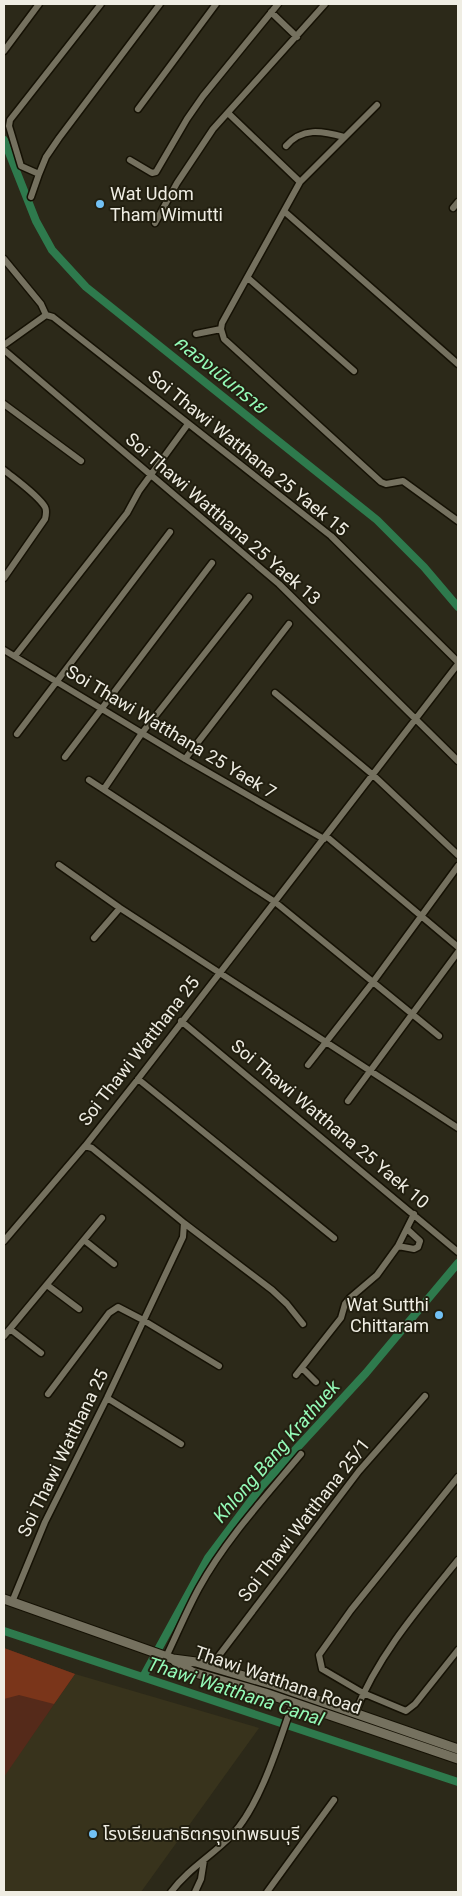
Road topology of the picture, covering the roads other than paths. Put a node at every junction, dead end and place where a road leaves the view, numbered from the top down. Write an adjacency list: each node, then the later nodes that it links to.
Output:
1 (39, 4): 9 (street)
2 (160, 4): 16 (street)
3 (216, 4): 11 (street)
4 (278, 4): 7 (street)
5 (325, 4): 8 (street)
6 (97, 5): 16 (street)
7 (271, 12): 8 (street); 15 (street)
8 (297, 37): 12 (street)
9 (4, 51)
10 (377, 105): 13 (street)
11 (138, 109)
12 (228, 113): 17 (street); 22 (street)
13 (344, 137): 14 (street); 17 (street)
14 (286, 146)
15 (130, 160)
16 (39, 174): 18 (street)
17 (300, 182): 21 (street)
18 (31, 197)
19 (458, 202): 20 (street)
20 (453, 208)
21 (285, 212): 24 (street); 30 (street)
22 (155, 222)
23 (4, 259): 25 (street)
24 (248, 278): 26 (street); 31 (street)
25 (46, 315): 28 (street); 33 (street, Soi Thawi Watthana 25 Yaek 15)
26 (221, 329): 27 (street); 37 (street)
27 (196, 334)
28 (4, 346)
29 (4, 350): 36 (street, Soi Thawi Watthana 25 Yaek 13)
30 (458, 364)
31 (354, 370)
32 (4, 404): 34 (street)
33 (188, 424): 36 (street); 45 (street, Soi Thawi Watthana 25 Yaek 15)
34 (81, 461)
35 (4, 470): 40 (street)
36 (151, 474): 44 (street); 49 (street, Soi Thawi Watthana 25 Yaek 13)
37 (458, 521)
38 (170, 532): 46 (street)
39 (212, 563): 48 (street)
40 (4, 578)
41 (248, 596): 50 (street)
42 (289, 624): 53 (street)
43 (4, 650): 44 (street, Soi Thawi Watthana 25 Yaek 7)
44 (15, 656): 46 (street, Soi Thawi Watthana 25 Yaek 7)
45 (458, 663): 49 (street, Soi Thawi Watthana 25)
46 (58, 682): 48 (street, Soi Thawi Watthana 25 Yaek 7); 51 (street)
47 (275, 693): 55 (street)
48 (101, 708): 50 (street, Soi Thawi Watthana 25 Yaek 7); 52 (street)
49 (416, 719): 54 (street, Soi Thawi Watthana 25 Yaek 13); 55 (street, Soi Thawi Watthana 25)
50 (142, 733): 53 (street, Soi Thawi Watthana 25 Yaek 7); 57 (street)
51 (17, 734)
52 (65, 756)
53 (186, 759): 58 (street, Soi Thawi Watthana 25 Yaek 7)
54 (458, 761)
55 (373, 775): 58 (street, Soi Thawi Watthana 25); 59 (street)
56 (89, 780): 57 (street)
57 (104, 789): 62 (street)
58 (325, 837): 62 (street, Soi Thawi Watthana 25); 64 (street, Soi Thawi Watthana 25 Yaek 7)
59 (458, 855)
60 (58, 865): 63 (street)
61 (458, 866): 64 (street)
62 (275, 902): 68 (street, Soi Thawi Watthana 25); 69 (street)
63 (120, 908): 65 (street); 68 (street)
64 (421, 915): 66 (street, Soi Thawi Watthana 25 Yaek 7); 69 (street)
65 (94, 938)
66 (458, 947)
67 (458, 952): 70 (street)
68 (221, 972): 71 (street, Soi Thawi Watthana 25); 73 (street)
69 (374, 982): 70 (street); 73 (street)
70 (413, 1014): 72 (street); 75 (street)
71 (181, 1021): 76 (street, Soi Thawi Watthana 25); 80 (street, Soi Thawi Watthana 25 Yaek 10)
72 (439, 1036)
73 (328, 1041): 74 (street); 75 (street)
74 (308, 1065)
75 (371, 1070): 77 (street); 78 (street)
76 (138, 1079): 79 (street, Soi Thawi Watthana 25); 84 (street)
77 (348, 1101)
78 (458, 1128)
79 (85, 1146): 82 (street, Soi Thawi Watthana 25); 86 (street)
80 (414, 1214): 83 (street); 88 (street, Soi Thawi Watthana 25 Yaek 10)
81 (102, 1218): 85 (street)
82 (184, 1223): 92 (street, Soi Thawi Watthana 25); 93 (street)
83 (407, 1229): 87 (street); 87 (street)
84 (334, 1238)
85 (84, 1240): 89 (street); 90 (street)
86 (4, 1241)
87 (398, 1246): 98 (street)
88 (458, 1252)
89 (114, 1264)
90 (47, 1285): 91 (street); 94 (street)
91 (79, 1309)
92 (143, 1320): 97 (street); 101 (street); 103 (street, Soi Thawi Watthana 25)
93 (303, 1324)
94 (10, 1329): 95 (street); 96 (street)
95 (4, 1336)
96 (41, 1353)
97 (219, 1366)
98 (302, 1368): 99 (street); 100 (street)
99 (296, 1375)
100 (316, 1382)
101 (48, 1394)
102 (424, 1396): 111 (street, Soi Thawi Watthana 25/1)
103 (107, 1398): 104 (street); 108 (street, Soi Thawi Watthana 25)
104 (181, 1444)
105 (301, 1454): 110 (street)
106 (458, 1476): 112 (street)
107 (458, 1560): 112 (street)
108 (8, 1600): 110 (main road, Thawi Watthana Road)
109 (458, 1650): 112 (street)
110 (166, 1657): 111 (main road, Thawi Watthana Road); 113 (main road, Thawi Watthana Road)
111 (211, 1666): 114 (main road, Thawi Watthana Road)
112 (363, 1692): 114 (street)
113 (293, 1702): 116 (main road, Thawi Watthana Road); 118 (street)
114 (355, 1713): 115 (main road, Thawi Watthana Road)
115 (458, 1749)
116 (458, 1759)
117 (334, 1800): 121 (street)
118 (204, 1860): 119 (street); 120 (street)
119 (171, 1892)
120 (194, 1892)
121 (268, 1892)

